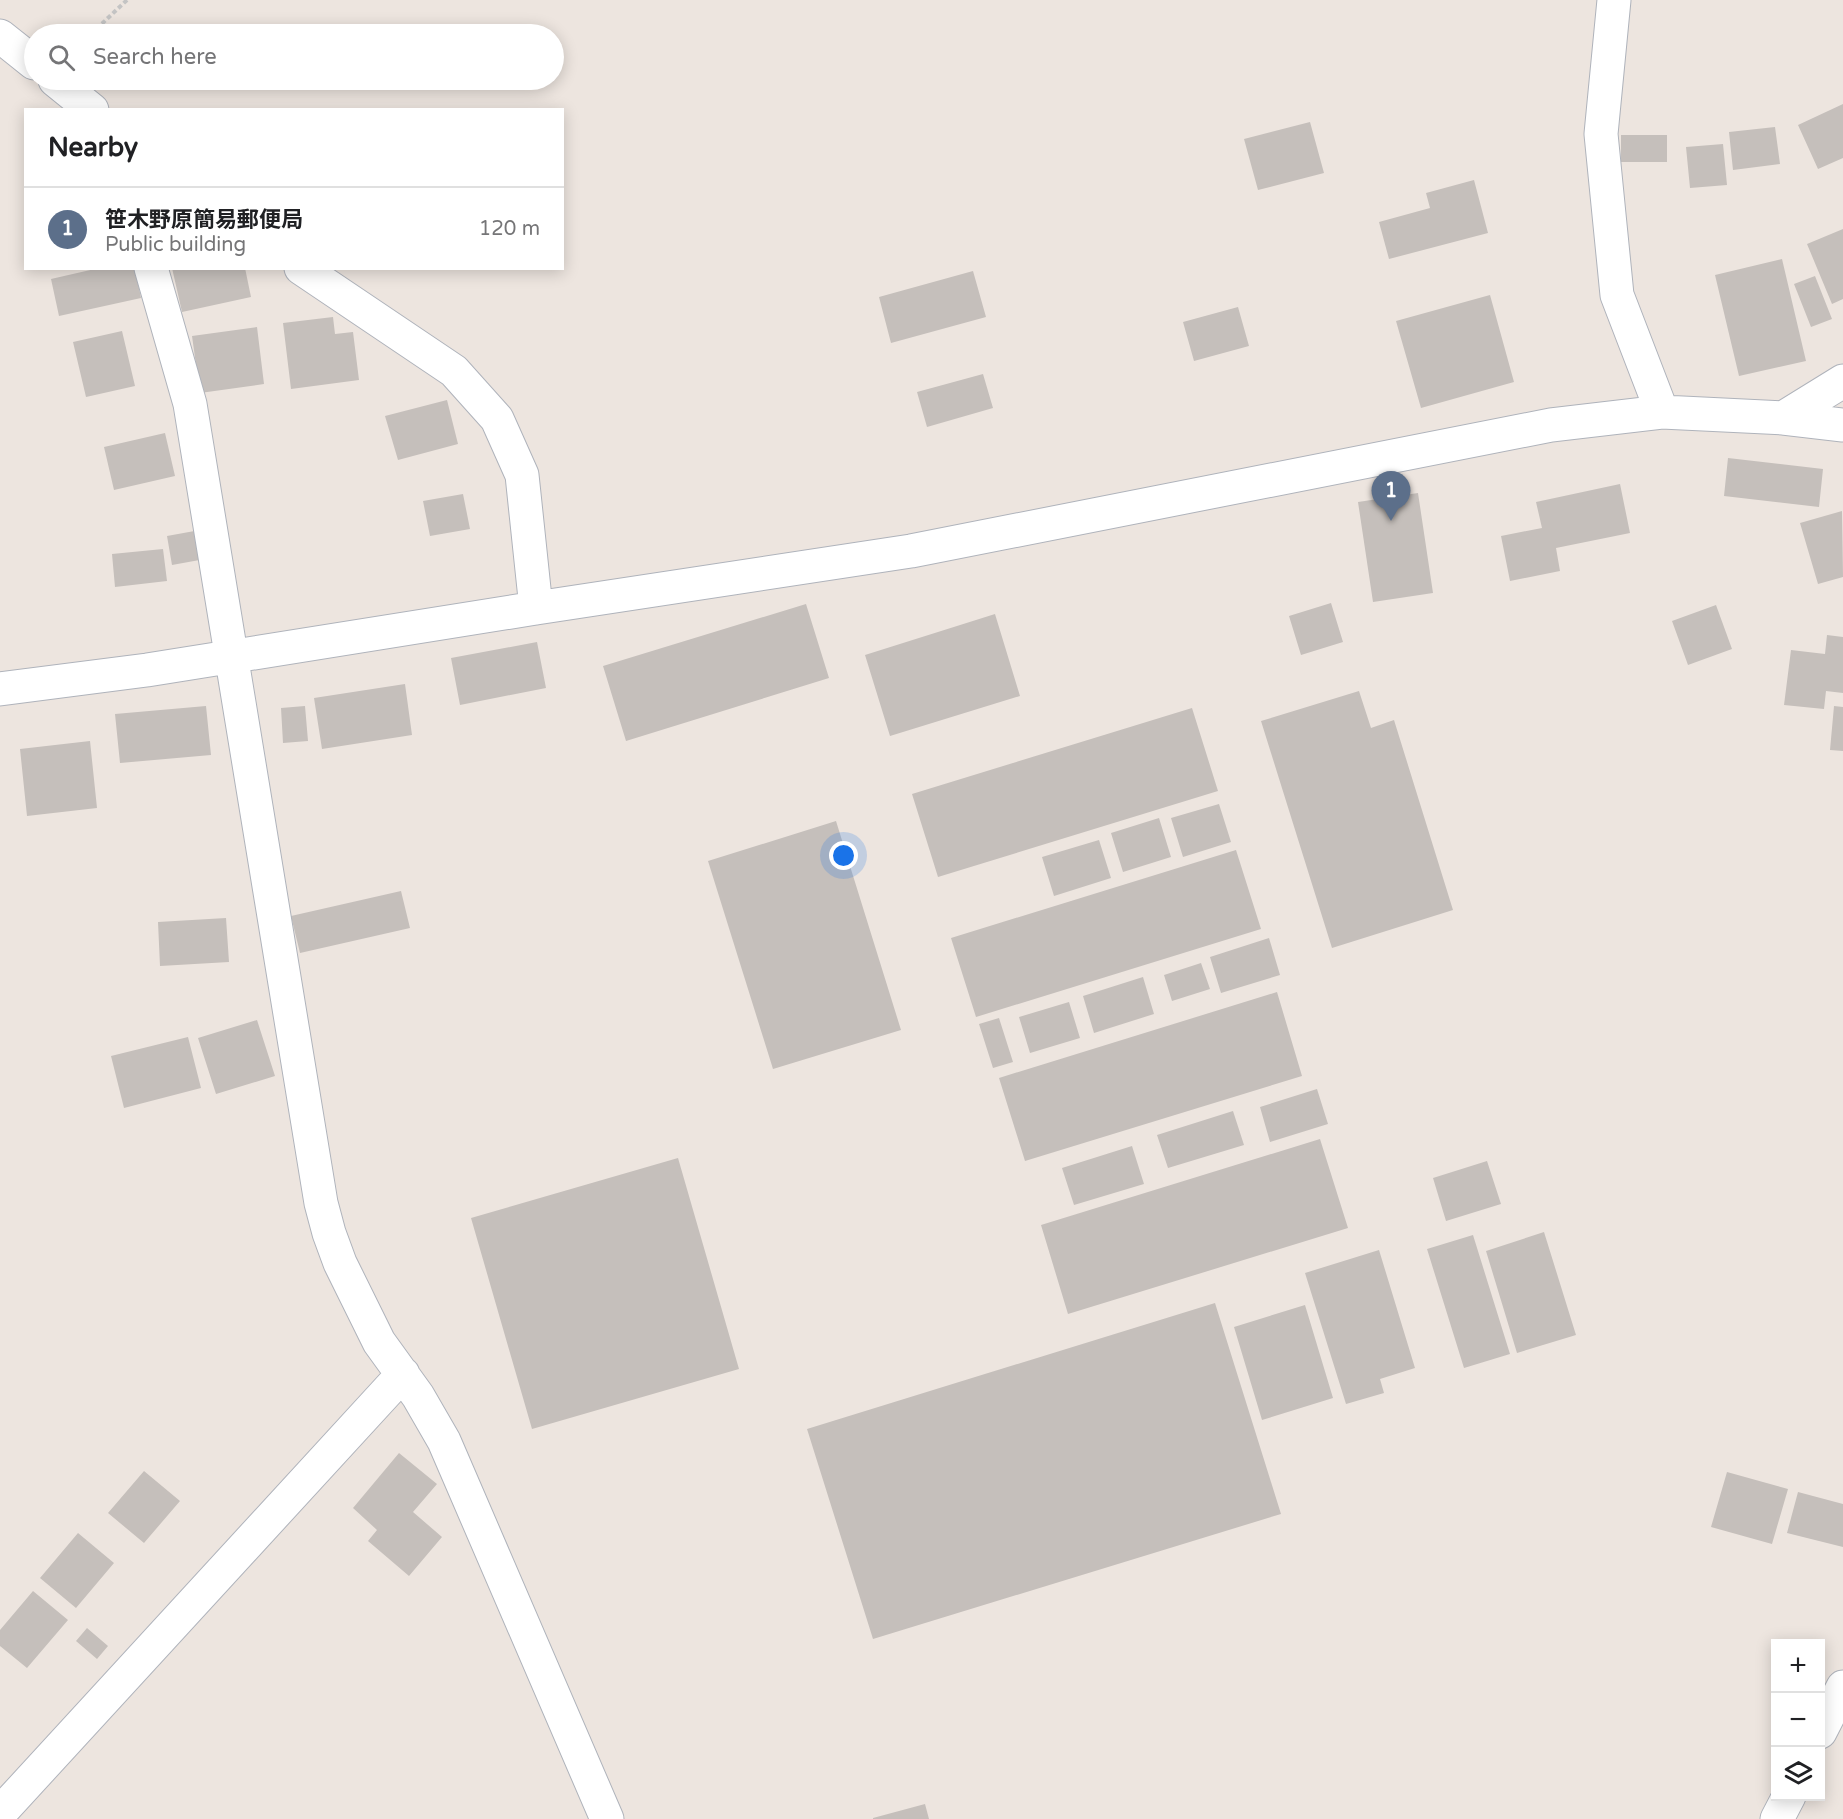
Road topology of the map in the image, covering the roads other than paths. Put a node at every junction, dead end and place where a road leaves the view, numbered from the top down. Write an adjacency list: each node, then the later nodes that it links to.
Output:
1 (1614, 0): 9 (street)
2 (0, 36): 3 (street)
3 (24, 55)
4 (67, 90): 5 (street)
5 (90, 108)
6 (152, 270): 13 (street)
7 (304, 270): 12 (street)
8 (1843, 381): 10 (street)
9 (1662, 412): 10 (street); 12 (street)
10 (1782, 418): 11 (street)
11 (1843, 425)
12 (536, 608): 13 (street)
13 (232, 657): 14 (street); 16 (street)
14 (0, 689): 15 (street)
15 (0, 711)
16 (403, 1374): 20 (street); 21 (street)
17 (1843, 1687): 18 (street)
18 (1825, 1724)
19 (1787, 1801): 22 (street)
20 (0, 1813)
21 (607, 1819)
22 (1777, 1819)

